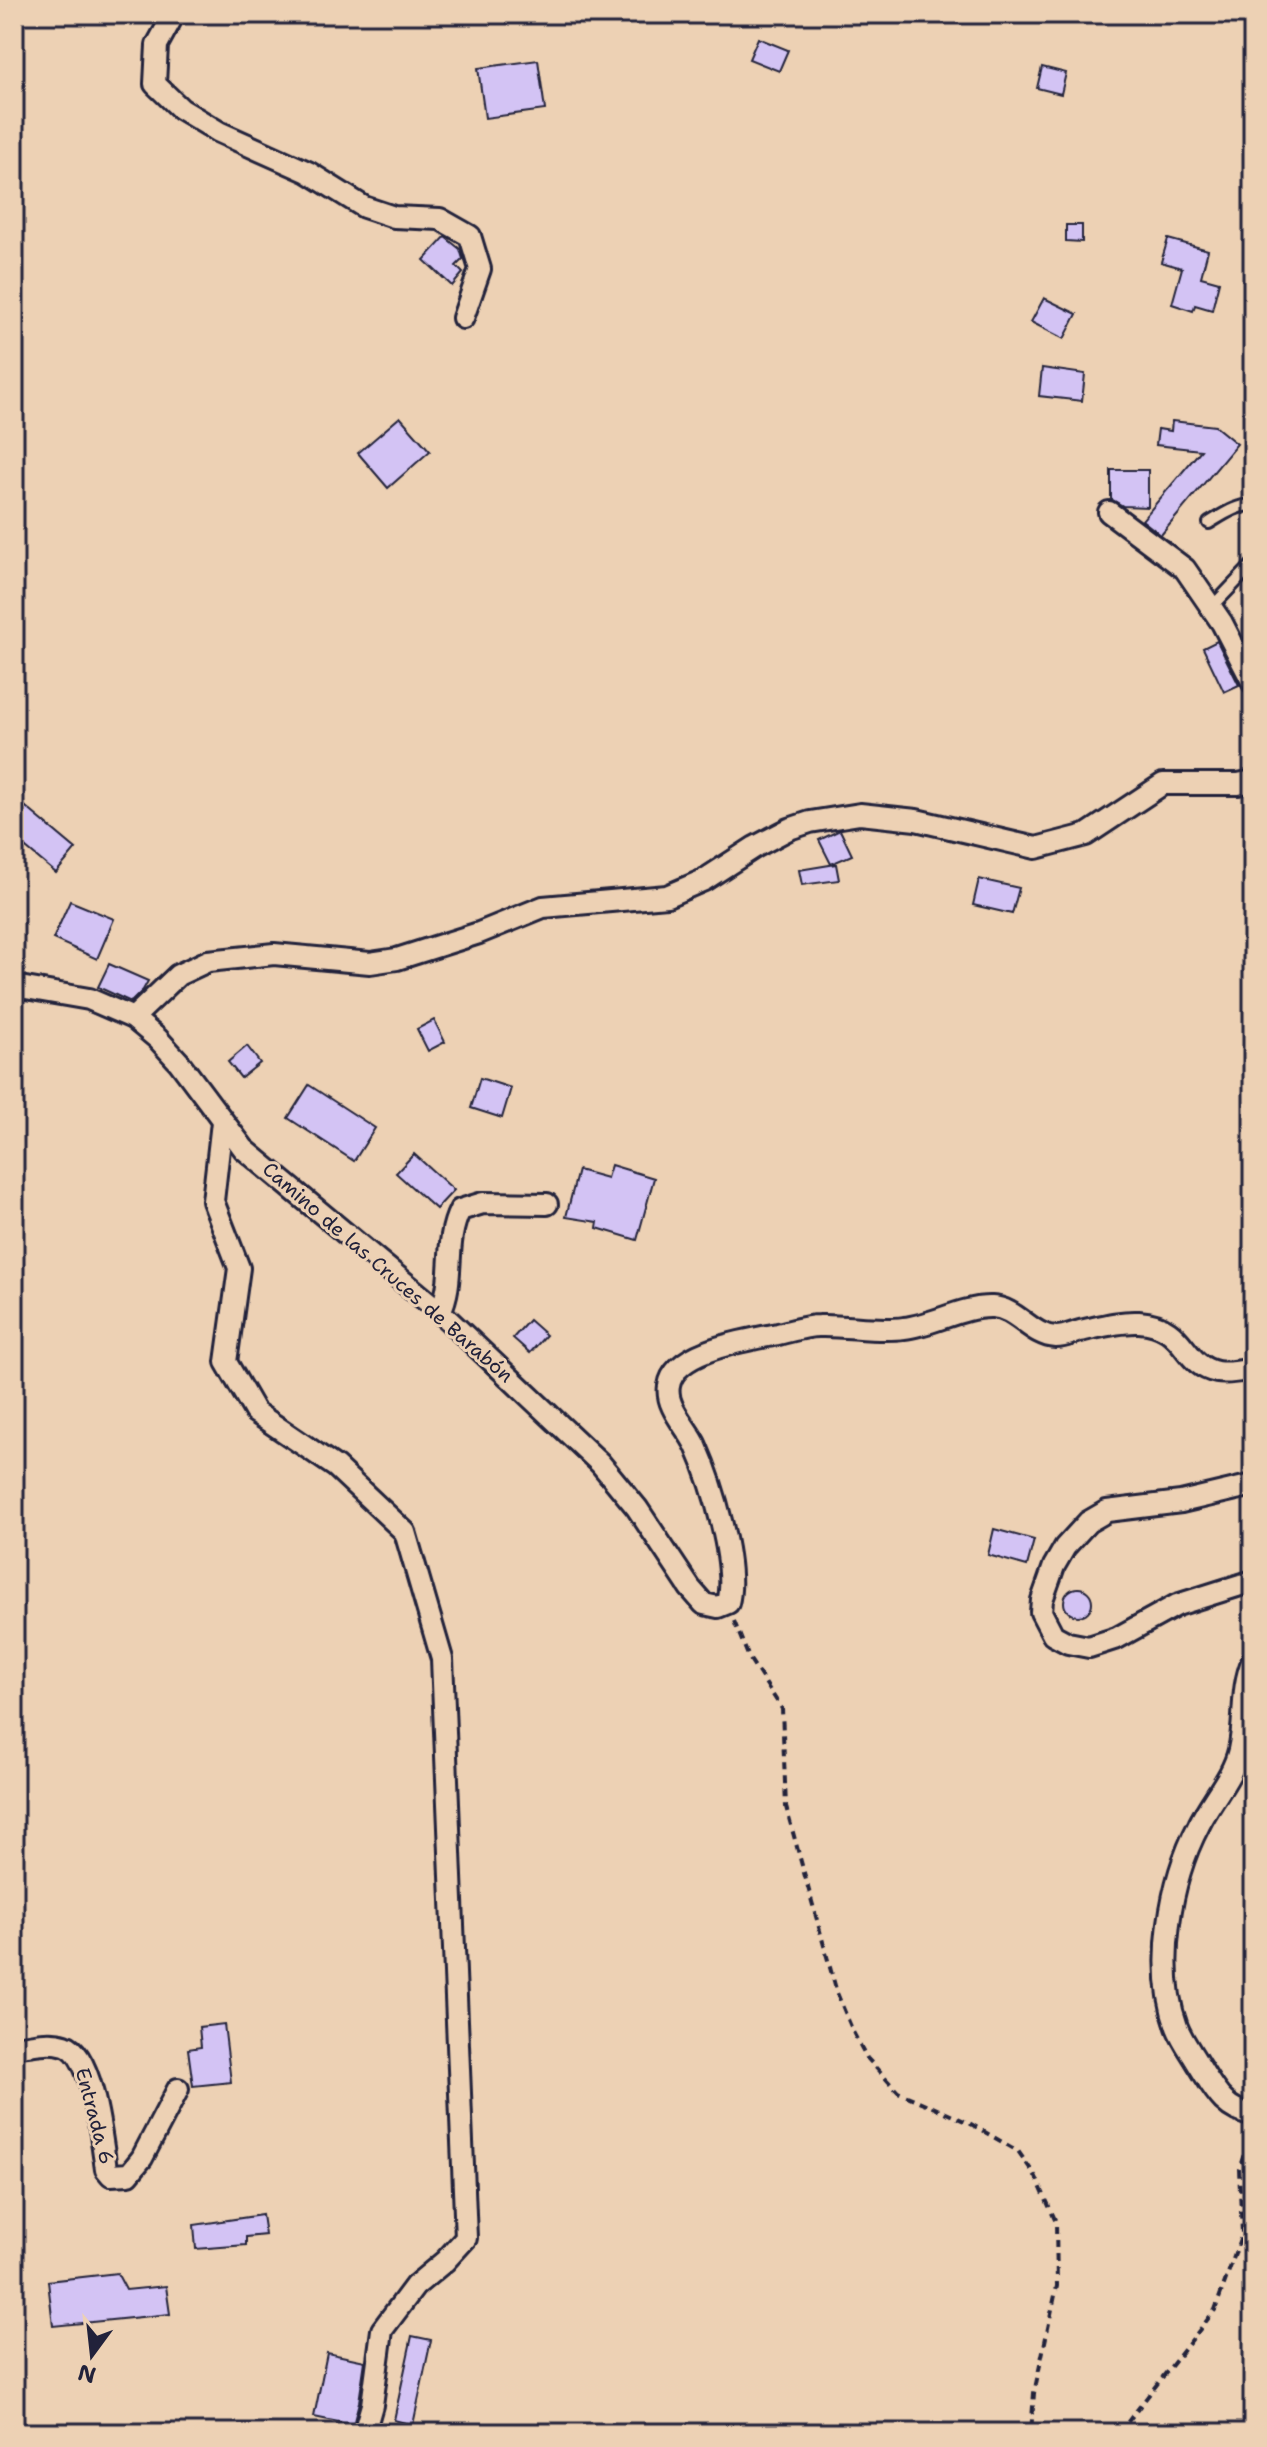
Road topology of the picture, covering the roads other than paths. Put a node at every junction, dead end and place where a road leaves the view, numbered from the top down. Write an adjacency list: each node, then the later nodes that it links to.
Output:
1 (174, 14): 2 (street)
2 (463, 318)
3 (1253, 506): 5 (lane)
4 (1109, 512): 7 (street)
5 (1209, 523)
6 (1253, 564): 7 (lane)
7 (1212, 607): 8 (street)
8 (1253, 683)
9 (1253, 781): 11 (street)
10 (14, 986): 11 (street, Camino de las Cruces de Barabón)
11 (133, 1018): 12 (street, Camino de las Cruces de Barabón)
12 (222, 1122): 14 (street, Camino de las Cruces de Barabón); 22 (street)
13 (547, 1204): 14 (street)
14 (440, 1312): 15 (street, Camino de las Cruces de Barabón)
15 (1253, 1369)
16 (1253, 1485): 17 (street)
17 (1253, 1581)
18 (1253, 1660): 21 (street)
19 (14, 2047): 20 (street, Entrada 6)
20 (178, 2089)
21 (1253, 2115)
22 (364, 2433)

